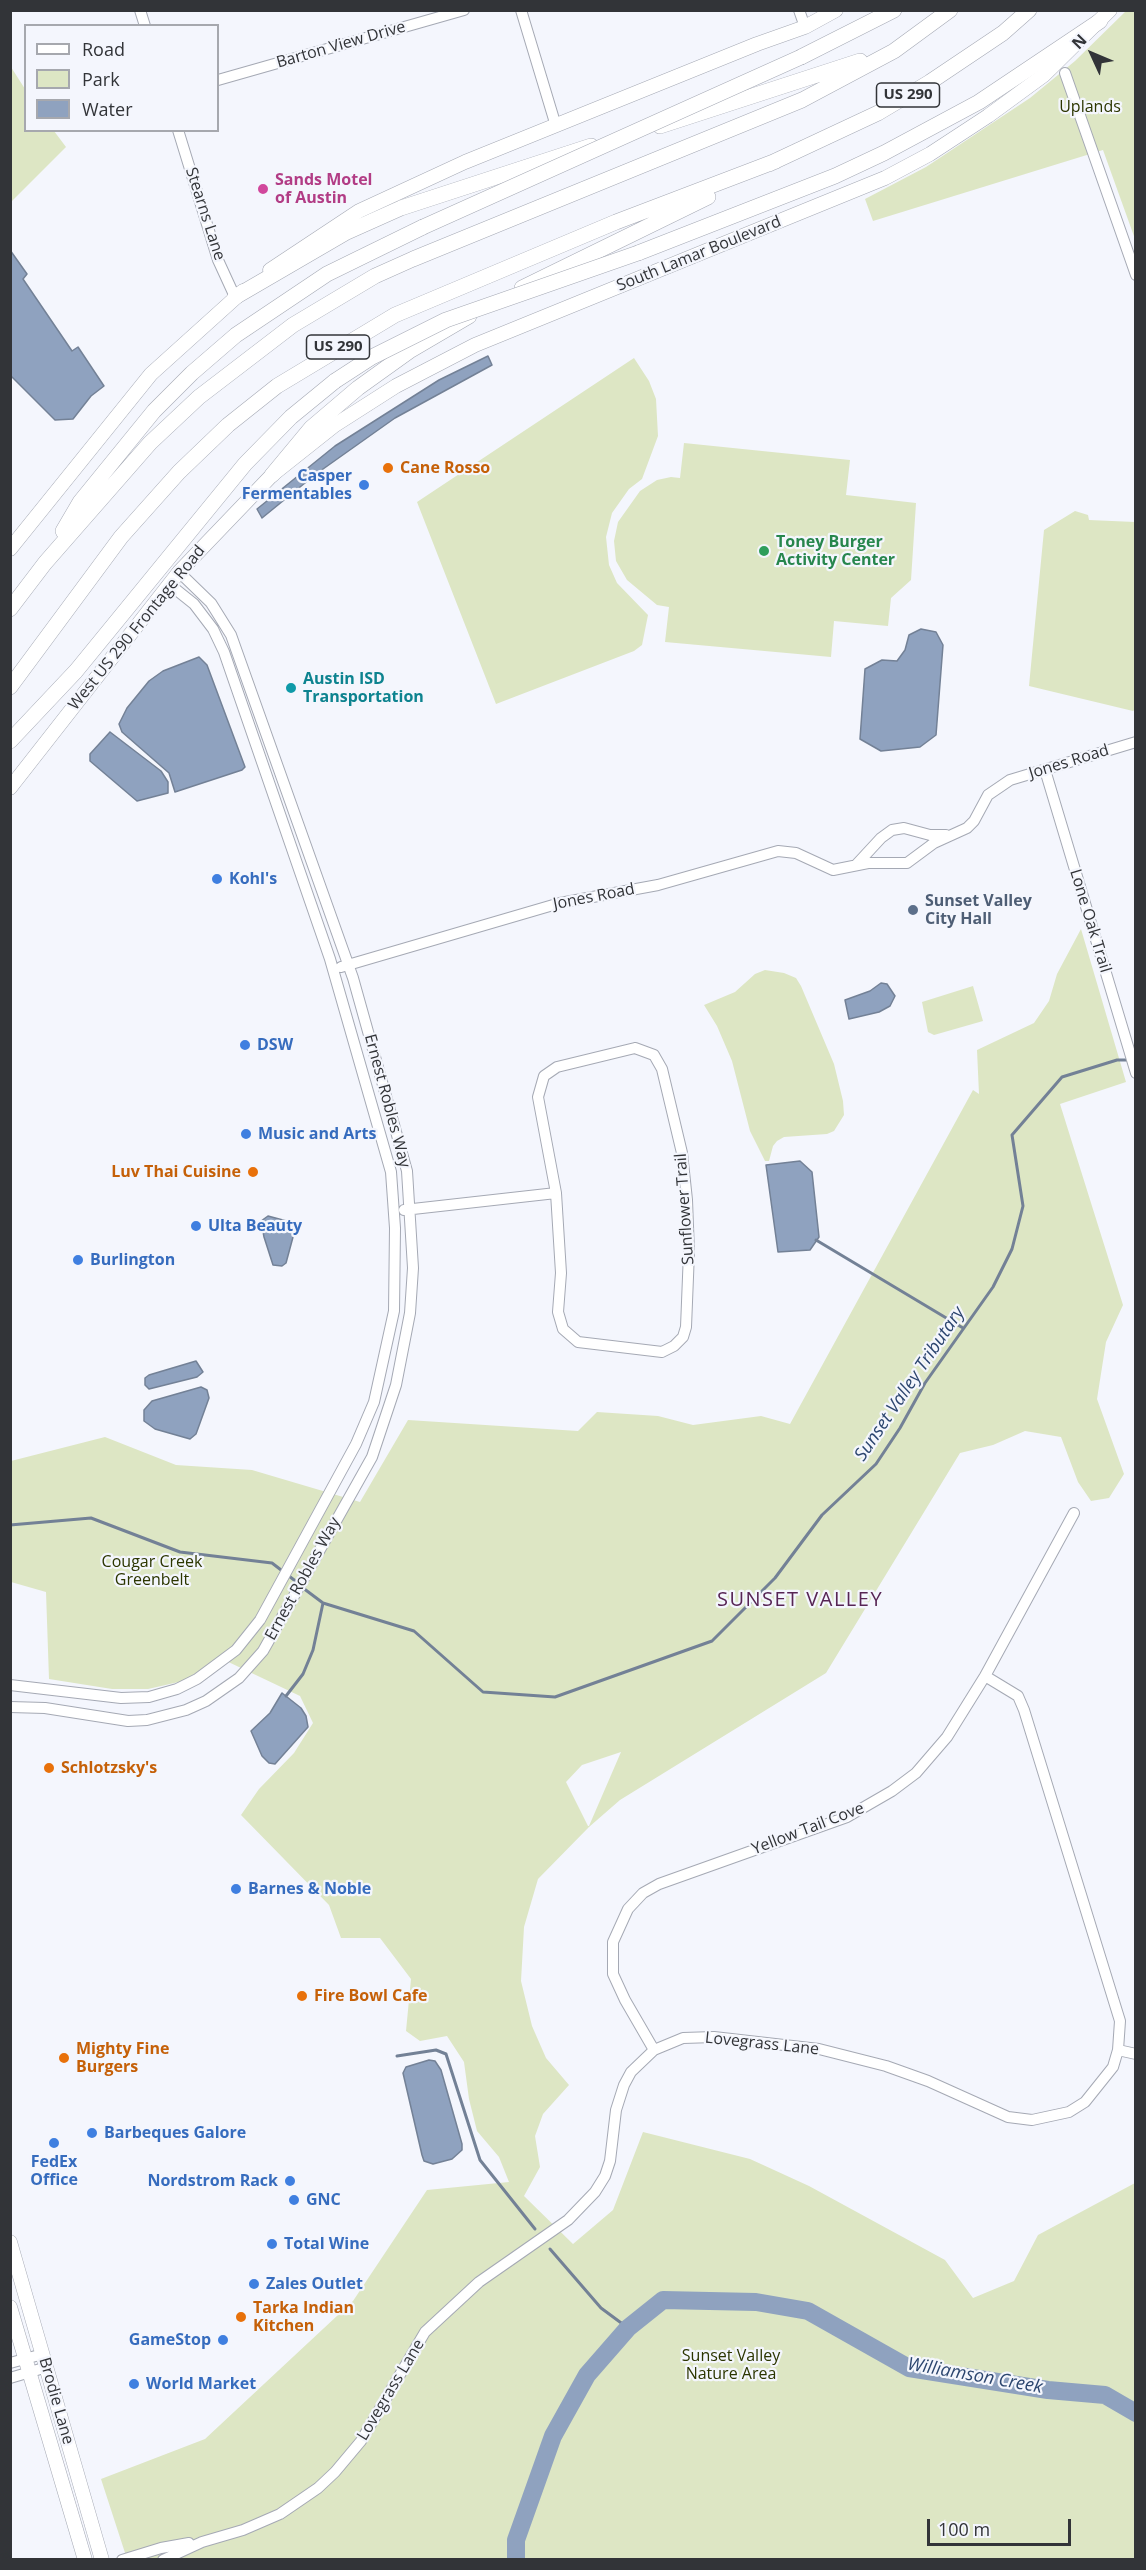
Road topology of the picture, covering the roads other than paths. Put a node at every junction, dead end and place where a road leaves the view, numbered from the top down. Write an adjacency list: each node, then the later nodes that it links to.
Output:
1 (464, 10): 12 (street, Barton View Drive)
2 (521, 10): 13 (street)
3 (799, 10): 9 (street)
4 (836, 10): 9 (main road)
5 (894, 10): 20 (highway, bridge)
6 (950, 10): 10 (highway, US 290)
7 (1029, 10): 15 (highway, US 290)
8 (1105, 16): 18 (main road, South Lamar Boulevard); 25 (highway, bridge)
9 (804, 27): 13 (main road)
10 (894, 51): 17 (highway); 20 (highway, US 290)
11 (1065, 73): 16 (street)
12 (219, 80)
13 (556, 126): 17 (main road)
14 (179, 132): 17 (street, Stearns Lane)
15 (776, 161): 18 (highway); 24 (highway, US 290)
16 (1136, 275)
17 (235, 297): 19 (main road)
18 (272, 475): 21 (main road, West US 290 Frontage Road)
19 (10, 549)
20 (45, 562): 23 (highway, US 290)
21 (179, 572): 22 (main road, West US 290 Frontage Road); 29 (street, Ernest Robles Way)
22 (169, 584): 28 (main road, West US 290 Frontage Road); 31 (street, Ernest Robles Way)
23 (10, 609)
24 (10, 687)
25 (10, 741)
26 (1136, 742): 27 (street, Jones Road)
27 (1045, 770): 30 (street, Jones Road); 37 (street, Lone Oak Trail)
28 (10, 788)
29 (301, 830): 31 (street); 33 (street, Ernest Robles Way)
30 (955, 834): 32 (street, Jones Road); 32 (street)
31 (287, 835): 34 (street, Ernest Robles Way)
32 (856, 865): 35 (street, Jones Road)
33 (330, 914): 34 (street); 35 (street, Ernest Robles Way)
34 (316, 919): 36 (street, Ernest Robles Way)
35 (347, 966): 36 (street, Jones Road); 39 (street, Ernest Robles Way)
36 (333, 970): 40 (street, Ernest Robles Way)
37 (1133, 1064)
38 (556, 1193): 38 (street, Sunflower Trail); 39 (street)
39 (409, 1210): 40 (street); 44 (street, Ernest Robles Way)
40 (394, 1212): 43 (street, Ernest Robles Way)
41 (1074, 1513): 42 (street, Yellow Tail Cove)
42 (985, 1676): 45 (street, Yellow Tail Cove); 46 (street, Lovegrass Lane)
43 (10, 1685)
44 (10, 1707)
45 (654, 2050): 46 (street, Lovegrass Lane); 54 (street, Lovegrass Lane)
46 (1119, 2050): 47 (street)
47 (1136, 2054)
48 (10, 2242): 50 (main road, Brodie Lane)
49 (10, 2307): 52 (main road, Brodie Lane)
50 (45, 2361): 52 (street); 56 (main road, Brodie Lane)
51 (10, 2363): 52 (street)
52 (28, 2366): 53 (street); 55 (main road, Brodie Lane)
53 (10, 2378)
54 (202, 2542): 57 (street, Lovegrass Lane); 58 (street, Lovegrass Lane)
55 (85, 2559)
56 (102, 2559)
57 (122, 2559)
58 (163, 2559)

